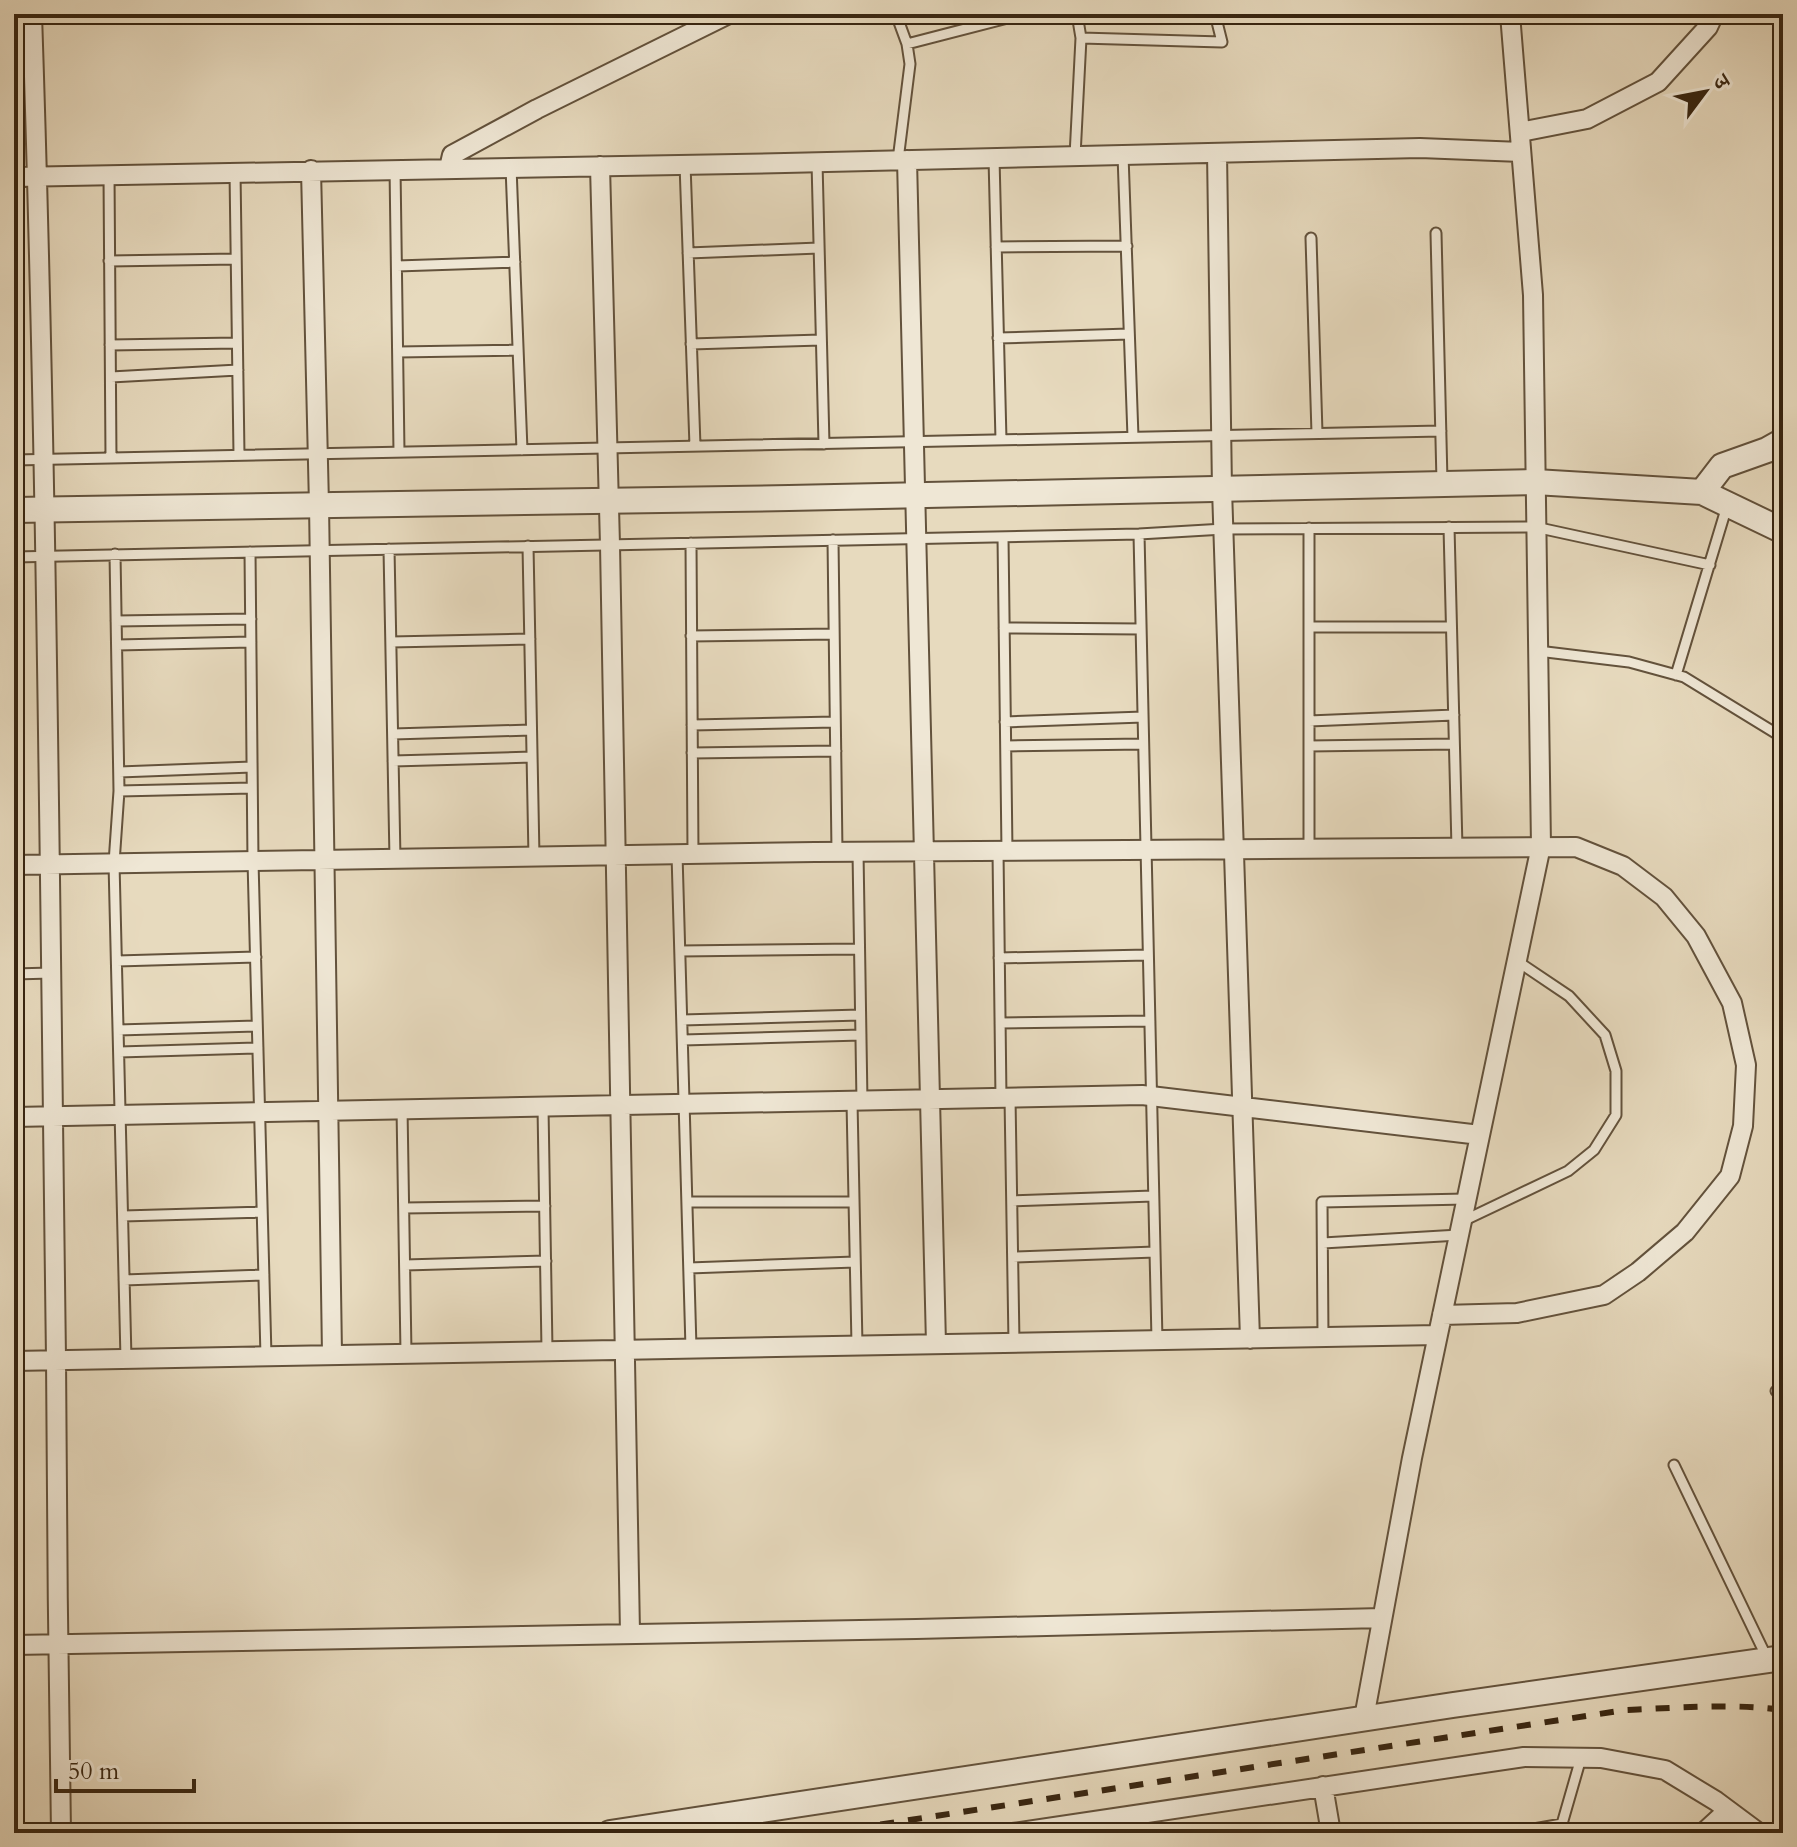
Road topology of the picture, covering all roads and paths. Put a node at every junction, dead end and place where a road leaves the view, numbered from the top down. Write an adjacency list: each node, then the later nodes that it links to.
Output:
1 (32, 14): 27 (street)
2 (729, 14): 23 (street)
3 (896, 14): 10 (lane)
4 (1023, 14): 10 (lane)
5 (1077, 14): 9 (lane)
6 (1215, 14): 9 (lane)
7 (1510, 14): 11 (street)
8 (1714, 14): 11 (street)
9 (1081, 38): 15 (lane)
10 (907, 44): 17 (lane)
11 (1520, 132): 12 (street)
12 (1521, 152): 13 (street); 66 (street)
13 (1217, 153): 14 (street); 51 (street)
14 (1123, 155): 15 (street); 31 (lane)
15 (1075, 156): 16 (street)
16 (994, 158): 17 (street); 32 (lane)
17 (902, 160): 18 (street); 55 (street)
18 (817, 162): 19 (street); 33 (lane)
19 (685, 164): 20 (street); 34 (lane)
20 (600, 166): 21 (street); 58 (street)
21 (511, 167): 23 (street); 37 (lane)
22 (395, 168): 23 (street); 24 (street); 38 (lane)
23 (449, 168)
24 (311, 170): 25 (street); 61 (street)
25 (235, 172): 26 (street); 35 (lane)
26 (109, 174): 27 (street); 36 (lane)
27 (38, 176): 28 (street); 65 (street)
28 (14, 177)
29 (1436, 233): 49 (lane)
30 (1311, 238): 50 (lane)
31 (1127, 246): 32 (lane); 39 (lane)
32 (996, 247): 40 (lane)
33 (819, 248): 34 (lane); 41 (lane)
34 (688, 253): 43 (lane)
35 (236, 259): 36 (lane); 42 (lane)
36 (109, 261): 44 (lane)
37 (515, 262): 38 (lane); 45 (lane)
38 (397, 266): 46 (lane)
39 (1129, 334): 40 (lane); 52 (lane)
40 (998, 338): 53 (lane)
41 (821, 340): 43 (lane); 56 (lane)
42 (237, 343): 44 (lane); 47 (lane)
43 (691, 344): 57 (lane)
44 (110, 345): 48 (lane)
45 (518, 350): 46 (lane); 59 (lane)
46 (398, 352): 60 (lane)
47 (238, 370): 48 (lane); 62 (lane)
48 (111, 377): 63 (lane)
49 (1441, 431): 50 (lane); 67 (lane)
50 (1317, 433): 51 (lane)
51 (1221, 435): 52 (lane); 68 (street)
52 (1133, 437): 53 (lane)
53 (1001, 440): 55 (lane)
54 (1783, 441): 69 (street)
55 (915, 442): 56 (lane); 70 (street)
56 (824, 444): 57 (lane)
57 (695, 446): 58 (lane)
58 (608, 448): 59 (lane); 71 (street)
59 (522, 450): 60 (lane)
60 (399, 452): 61 (lane)
61 (318, 454): 62 (lane); 73 (street)
62 (239, 455): 63 (lane)
63 (111, 458): 65 (lane)
64 (14, 460): 65 (lane)
65 (43, 460): 74 (street)
66 (1535, 482): 67 (street); 69 (street); 77 (street)
67 (1442, 484): 68 (street)
68 (1222, 489): 70 (street); 79 (street)
69 (1702, 492): 72 (street)
70 (916, 495): 71 (street); 83 (street)
71 (609, 501): 73 (street); 86 (street)
72 (1728, 504): 80 (street); 94 (lane)
73 (319, 505): 74 (street); 89 (street)
74 (44, 509): 75 (street); 92 (street)
75 (14, 510)
76 (1449, 527): 77 (lane); 78 (lane); 98 (lane)
77 (1535, 527): 94 (lane); 107 (street)
78 (1309, 528): 79 (lane); 97 (lane)
79 (1224, 529): 81 (lane); 136 (street)
80 (1783, 531)
81 (1139, 534): 82 (lane); 100 (lane)
82 (1003, 537): 83 (lane); 99 (lane)
83 (917, 539): 84 (lane); 133 (street)
84 (833, 540): 85 (lane); 101 (lane)
85 (691, 543): 86 (lane); 102 (lane)
86 (610, 545): 87 (lane); 140 (street)
87 (528, 546): 88 (lane); 103 (lane)
88 (389, 549): 89 (lane); 105 (lane)
89 (320, 551): 90 (lane); 143 (street)
90 (250, 552): 91 (lane); 95 (lane)
91 (115, 554): 92 (lane); 96 (lane)
92 (45, 556): 93 (lane); 146 (street)
93 (14, 557)
94 (1710, 565): 108 (lane)
95 (251, 619): 96 (lane); 104 (lane)
96 (116, 621): 106 (lane)
97 (1309, 627): 98 (lane); 111 (lane)
98 (1451, 627): 109 (lane)
99 (1004, 628): 100 (lane); 113 (lane)
100 (1141, 629): 110 (lane)
101 (834, 634): 102 (lane); 112 (lane)
102 (691, 636): 114 (lane)
103 (530, 639): 105 (lane); 115 (lane)
104 (251, 642): 106 (lane); 126 (lane)
105 (391, 642): 116 (lane)
106 (117, 645): 127 (lane)
107 (1538, 651): 108 (lane); 130 (street)
108 (1676, 675): 117 (lane)
109 (1454, 715): 111 (lane); 119 (lane)
110 (1143, 717): 113 (lane); 118 (lane)
111 (1309, 721): 121 (lane)
112 (835, 722): 114 (lane); 122 (lane)
113 (1005, 722): 120 (lane)
114 (692, 725): 123 (lane)
115 (531, 730): 116 (lane); 124 (lane)
116 (393, 734): 125 (lane)
117 (1783, 742)
118 (1143, 744): 120 (lane); 135 (lane)
119 (1454, 744): 121 (lane); 131 (lane)
120 (1006, 746): 134 (lane)
121 (1309, 746): 132 (lane)
122 (836, 751): 123 (lane); 137 (lane)
123 (692, 753): 139 (lane)
124 (532, 757): 125 (lane); 141 (lane)
125 (393, 761): 142 (lane)
126 (252, 767): 127 (lane); 128 (lane)
127 (119, 772): 129 (lane)
128 (252, 788): 129 (lane); 144 (lane)
129 (119, 791): 145 (lane)
130 (1541, 846): 131 (street); 154 (street); 201 (street)
131 (1457, 849): 132 (street)
132 (1309, 850): 136 (street)
133 (924, 851): 134 (street); 138 (street); 169 (street)
134 (1002, 851): 135 (street); 152 (lane)
135 (1146, 851): 136 (street); 150 (lane)
136 (1234, 851): 174 (street)
137 (837, 852): 138 (street); 139 (street)
138 (858, 852): 148 (lane)
139 (685, 854): 140 (street); 149 (lane)
140 (616, 855): 141 (street); 171 (street)
141 (534, 857): 142 (street)
142 (395, 859): 143 (street)
143 (325, 860): 144 (street); 176 (street)
144 (253, 861): 145 (street); 151 (lane)
145 (114, 863): 146 (street); 153 (lane)
146 (51, 864): 147 (street); 155 (street)
147 (14, 865)
148 (859, 949): 149 (lane); 157 (lane)
149 (680, 951): 158 (lane)
150 (1148, 955): 152 (lane); 159 (lane)
151 (256, 957): 153 (lane); 161 (lane)
152 (999, 958): 160 (lane)
153 (117, 961): 162 (lane)
154 (1517, 961): 181 (street); 191 (lane)
155 (51, 973): 156 (lane); 179 (street)
156 (14, 974)
157 (860, 1015): 158 (lane); 163 (lane)
158 (682, 1020): 164 (lane)
159 (1150, 1021): 160 (lane); 167 (lane)
160 (1000, 1023): 168 (lane)
161 (257, 1026): 162 (lane); 165 (lane)
162 (118, 1030): 166 (lane)
163 (861, 1035): 164 (lane); 170 (lane)
164 (683, 1040): 172 (lane)
165 (258, 1048): 166 (lane); 177 (lane)
166 (119, 1052): 178 (lane)
167 (1151, 1097): 168 (street); 174 (street); 182 (lane)
168 (1006, 1098): 169 (street); 184 (lane)
169 (930, 1100): 170 (street); 207 (street)
170 (857, 1102): 172 (street); 186 (lane)
171 (621, 1105): 172 (street); 173 (street); 210 (street)
172 (685, 1105): 185 (lane)
173 (543, 1107): 175 (street); 187 (lane)
174 (1243, 1107): 181 (street); 204 (street)
175 (402, 1108): 176 (street); 188 (lane)
176 (328, 1110): 177 (street); 213 (street)
177 (260, 1112): 178 (street); 189 (lane)
178 (120, 1115): 179 (street); 190 (lane)
179 (52, 1116): 180 (street); 216 (street)
180 (14, 1117)
181 (1480, 1135): 183 (street)
182 (1153, 1196): 184 (lane); 193 (lane)
183 (1466, 1199): 191 (street); 192 (lane)
184 (1012, 1201): 194 (lane)
185 (688, 1202): 186 (lane); 198 (lane)
186 (854, 1202): 196 (lane)
187 (545, 1206): 188 (lane); 195 (lane)
188 (404, 1208): 197 (lane)
189 (262, 1212): 190 (lane); 199 (lane)
190 (123, 1216): 200 (lane)
191 (1460, 1228): 192 (lane); 201 (street)
192 (1323, 1243): 203 (lane)
193 (1155, 1252): 194 (lane); 205 (lane)
194 (1013, 1257): 206 (lane)
195 (546, 1261): 197 (lane); 211 (lane)
196 (855, 1262): 198 (lane); 208 (lane)
197 (405, 1265): 212 (lane)
198 (689, 1268): 209 (lane)
199 (264, 1275): 200 (lane); 214 (lane)
200 (124, 1280): 215 (lane)
201 (1442, 1315): 202 (street)
202 (1438, 1335): 203 (street); 219 (street)
203 (1323, 1337): 204 (street)
204 (1250, 1339): 205 (street)
205 (1157, 1340): 206 (street)
206 (1014, 1342): 207 (street)
207 (936, 1344): 208 (street)
208 (857, 1345): 209 (street)
209 (691, 1348): 210 (street)
210 (625, 1349): 211 (street); 220 (street)
211 (547, 1350): 212 (street)
212 (406, 1353): 213 (street)
213 (332, 1354): 214 (street)
214 (266, 1356): 215 (street)
215 (126, 1359): 216 (street)
216 (56, 1360): 217 (street); 221 (street)
217 (14, 1361)
218 (1674, 1465): 223 (lane)
219 (1382, 1618): 220 (street); 224 (street)
220 (630, 1633): 221 (street)
221 (57, 1643): 222 (street); 229 (street)
222 (14, 1645)
223 (1776, 1659): 224 (street)
224 (1364, 1718): 230 (street)
225 (1581, 1758): 226 (street); 227 (street); 233 (lane)
226 (1323, 1786): 228 (street); 232 (street)
227 (1728, 1810): 234 (street); 235 (street)
228 (1135, 1824): 231 (street)
229 (61, 1833)
230 (610, 1833)
231 (1013, 1833)
232 (1331, 1833)
233 (1511, 1833)
234 (1703, 1833)
235 (1759, 1833)

